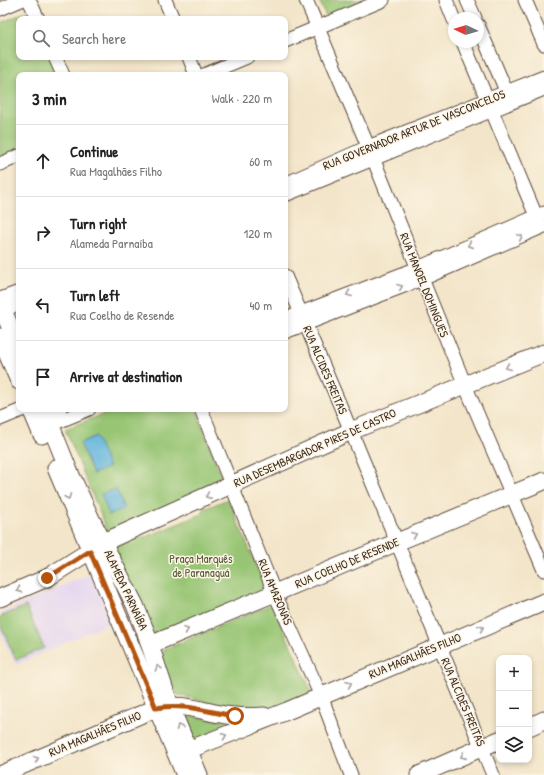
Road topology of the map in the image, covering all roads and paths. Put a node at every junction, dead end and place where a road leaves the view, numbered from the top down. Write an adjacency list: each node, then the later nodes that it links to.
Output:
1 (21, 0): 9 (street)
2 (29, 0): 12 (street)
3 (165, 0): 13 (street)
4 (306, 0): 14 (street, RUA MANOEL DOMINGUES)
5 (383, 0): 14 (street)
6 (446, 0): 10 (street)
7 (467, 0): 11 (street)
8 (525, 0): 17 (street)
9 (0, 9)
10 (451, 12)
11 (472, 12)
12 (37, 16)
13 (172, 16)
14 (318, 27): 16 (street); 29 (street, RUA MANOEL DOMINGUES)
15 (484, 39): 27 (street)
16 (288, 40)
17 (544, 44)
18 (465, 48): 28 (street)
19 (56, 60): 22 (street)
20 (190, 60): 23 (street)
21 (240, 60): 24 (street)
22 (62, 72)
23 (195, 72)
24 (211, 72)
25 (544, 77): 27 (street, RUA GOVERNADOR ARTUR DE VASCONCELOS)
26 (544, 89): 28 (street, RUA GOVERNADOR ARTUR DE VASCONCELOS)
27 (507, 93): 28 (street, RUA GOVERNADOR ARTUR DE VASCONCELOS)
28 (489, 105): 29 (street, RUA GOVERNADOR ARTUR DE VASCONCELOS); 34 (street)
29 (370, 152): 32 (street, RUA GOVERNADOR ARTUR DE VASCONCELOS); 33 (street, RUA GOVERNADOR ARTUR DE VASCONCELOS); 35 (street, RUA MANOEL DOMINGUES)
30 (16, 157): 31 (street)
31 (0, 164)
32 (288, 183)
33 (288, 193)
34 (542, 223): 35 (street)
35 (420, 273): 40 (street); 47 (street, RUA MANOEL DOMINGUES)
36 (288, 283): 40 (street, RUA ALCIDES FREITAS)
37 (16, 294): 38 (street)
38 (1, 304): 39 (street); 44 (main road)
39 (16, 304)
40 (303, 318): 41 (street); 42 (street); 53 (street, RUA ALCIDES FREITAS)
41 (288, 319)
42 (288, 330)
43 (0, 337): 46 (main road)
44 (16, 341)
45 (544, 353): 47 (main road, RUA DESEMBARGADOR PIRES DE CASTRO, one-way to 47)
46 (16, 374)
47 (465, 385): 53 (main road, RUA DESEMBARGADOR PIRES DE CASTRO); 56 (street, RUA MANOEL DOMINGUES)
48 (17, 412): 52 (street)
49 (57, 412): 51 (street)
50 (202, 412): 55 (street, RUA AMAZONAS)
51 (46, 413): 58 (main road, ALAMEDA PARNAÍBA, one-way to 58); 58 (main road, ALAMEDA PARNAÍBA)
52 (0, 419)
53 (351, 431): 55 (main road, RUA DESEMBARGADOR PIRES DE CASTRO); 57 (street, RUA ALCIDES FREITAS)
54 (544, 481): 56 (main road, RUA COELHO DE RESENDE)
55 (231, 486): 58 (main road, RUA DESEMBARGADOR PIRES DE CASTRO, one-way to 58); 60 (street, RUA AMAZONAS)
56 (513, 495): 57 (main road, RUA COELHO DE RESENDE, one-way to 56); 59 (street, RUA MANOEL DOMINGUES)
57 (397, 542): 60 (main road, RUA COELHO DE RESENDE); 64 (street, RUA ALCIDES FREITAS)
58 (97, 546): 61 (main road, one-way to 61); 63 (main road, ALAMEDA PARNAÍBA); 66 (main road, ALAMEDA PARNAÍBA)
59 (544, 570)
60 (275, 594): 63 (main road, RUA COELHO DE RESENDE, one-way to 60); 65 (street, RUA AMAZONAS)
61 (0, 598)
62 (544, 602): 64 (main road, RUA MAGALHÃES FILHO, one-way to 62)
63 (150, 645): 66 (main road, ALAMEDA PARNAÍBA, one-way to 63)
64 (439, 645): 65 (main road, RUA MAGALHÃES FILHO, one-way to 64); 71 (street, RUA ALCIDES FREITAS)
65 (321, 696): 67 (main road, RUA MAGALHÃES FILHO); 76 (street, RUA AMAZONAS)
66 (163, 707): 67 (main road, RUA MAGALHÃES FILHO); 72 (main road, ALAMEDA PARNAÍBA, one-way to 66); 73 (main road, RUA MAGALHÃES FILHO, one-way to 66); 74 (main road, ALAMEDA PARNAÍBA)
67 (287, 711): 72 (main road, RUA MAGALHÃES FILHO, one-way to 67)
68 (544, 720): 69 (main road)
69 (532, 726)
70 (496, 741): 71 (main road)
71 (482, 748): 77 (main road, one-way to 77); 78 (street, RUA ALCIDES FREITAS)
72 (188, 750): 75 (main road, ALAMEDA PARNAÍBA)
73 (0, 774)
74 (185, 775)
75 (199, 775)
76 (351, 775)
77 (419, 775)
78 (493, 775)

